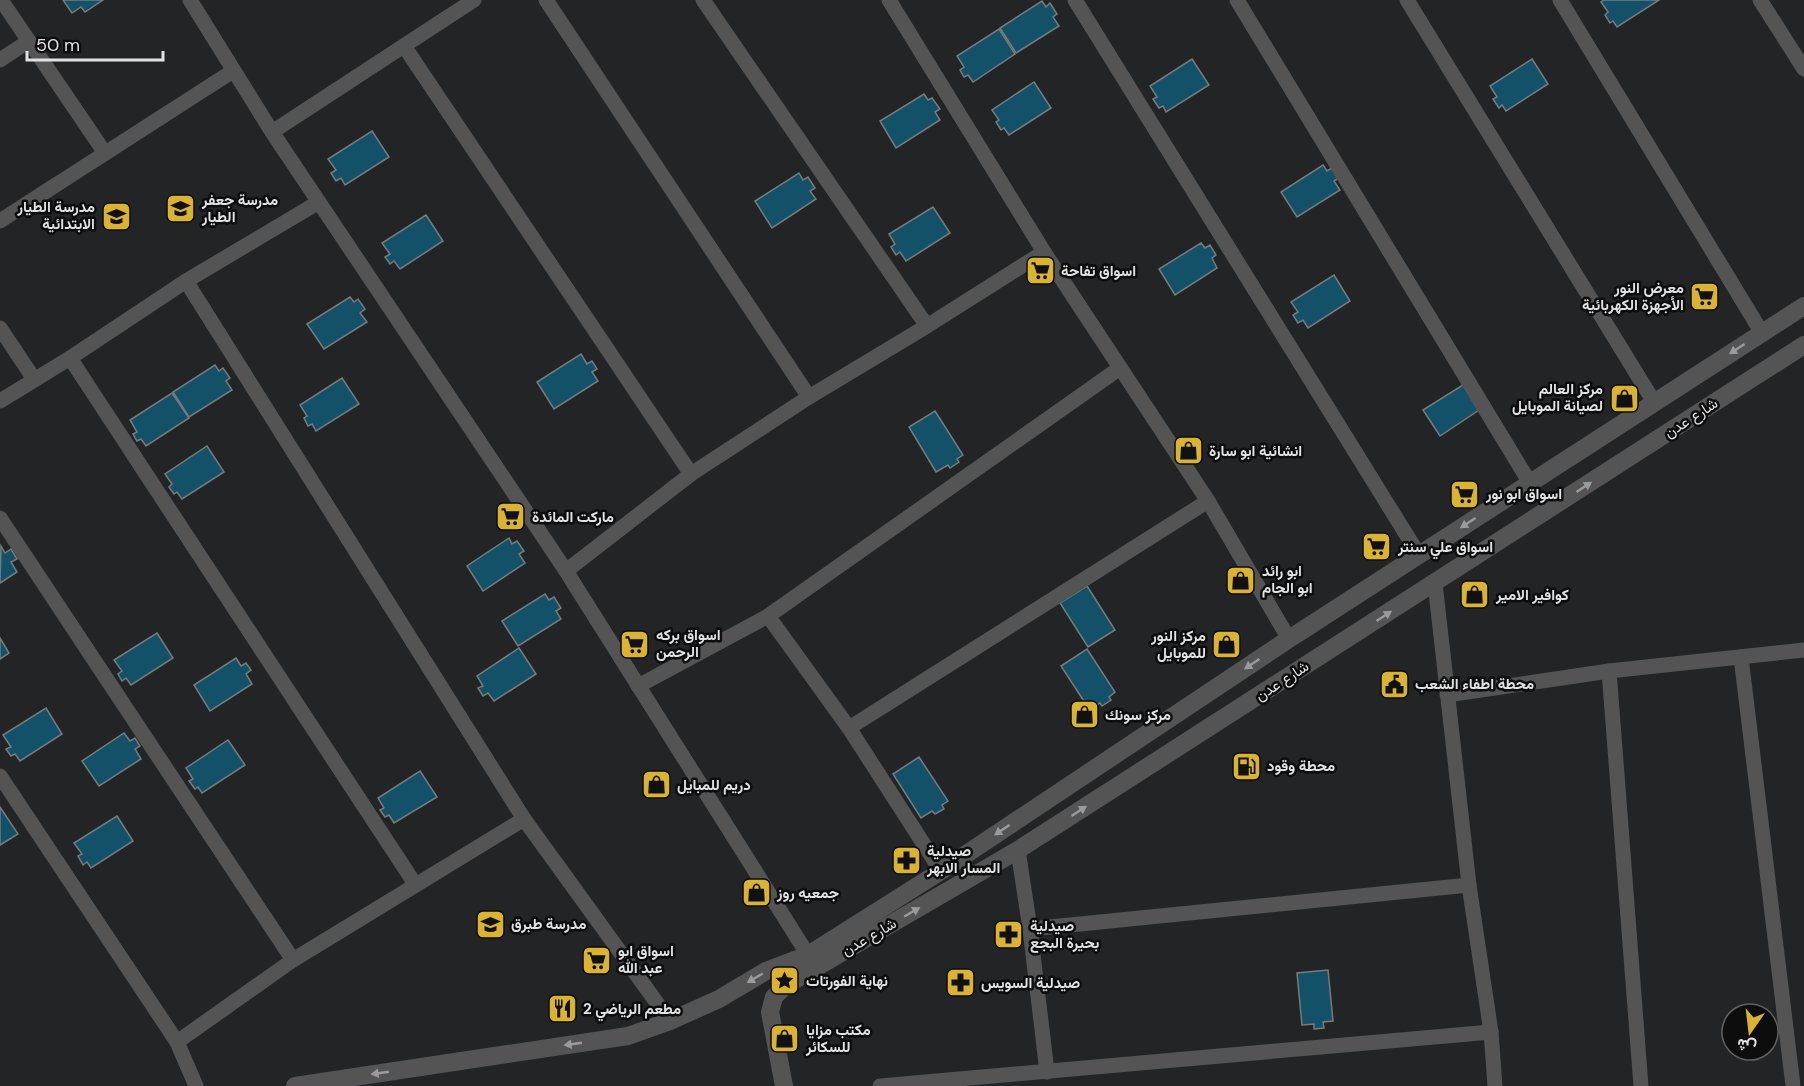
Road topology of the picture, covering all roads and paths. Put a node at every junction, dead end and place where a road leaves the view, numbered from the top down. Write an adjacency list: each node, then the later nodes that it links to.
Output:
1 (1, 0): 12 (street)
2 (474, 0): 13 (street)
3 (546, 0): 31 (street)
4 (703, 0): 24 (street)
5 (889, 0): 21 (street)
6 (1074, 0): 38 (street)
7 (1237, 0): 35 (street)
8 (1407, 0): 33 (street)
9 (1560, 0): 26 (street)
10 (1760, 0): 15 (street)
11 (193, 1): 16 (street)
12 (29, 41): 14 (street); 18 (street)
13 (404, 46): 17 (street); 34 (street)
14 (0, 60)
15 (1804, 69)
16 (233, 71): 17 (street); 18 (street)
17 (272, 132): 19 (street)
18 (105, 153): 20 (street)
19 (319, 202): 22 (street); 39 (street)
20 (0, 221)
21 (1044, 252): 24 (street); 29 (street)
22 (186, 281): 28 (street); 52 (street)
23 (1804, 306): 26 (street, شارع عدن)
24 (927, 326): 31 (street)
25 (0, 328): 30 (street)
26 (1762, 333): 33 (street, شارع عدن, one-way to 33)
27 (1804, 345): 40 (street, شارع عدن, one-way to 27)
28 (70, 358): 30 (street); 55 (street)
29 (1120, 368): 36 (street); 41 (street)
30 (34, 379): 32 (street)
31 (809, 397): 34 (street)
32 (0, 401)
33 (1654, 402): 35 (street, شارع عدن)
34 (691, 474): 39 (street)
35 (1530, 483): 38 (street, شارع عدن, one-way to 38)
36 (1208, 501): 44 (street); 50 (street)
37 (0, 518): 59 (street)
38 (1419, 555): 42 (street, شارع عدن)
39 (566, 571): 48 (street)
40 (1435, 583): 43 (street, شارع عدن, one-way to 40); 49 (street)
41 (768, 615): 48 (street); 50 (street)
42 (1321, 618): 43 (street); 44 (street, شارع عدن)
43 (1350, 638): 53 (street, شارع عدن, one-way to 43)
44 (1289, 639): 54 (street, شارع عدن, one-way to 54)
45 (1804, 650): 46 (street)
46 (1741, 657): 47 (street); 70 (street)
47 (1609, 671): 49 (street); 69 (street)
48 (638, 686): 58 (street)
49 (1447, 695): 56 (street)
50 (849, 728): 54 (street)
51 (0, 776): 62 (street)
52 (524, 819): 55 (street); 60 (street)
53 (1018, 850): 57 (street); 66 (street, شارع عدن, one-way to 53)
54 (941, 871): 58 (street, شارع عدن)
55 (415, 884): 59 (street)
56 (1469, 885): 57 (street); 61 (street)
57 (1030, 929): 63 (street)
58 (808, 955): 60 (street, شارع عدن, one-way to 60)
59 (293, 960): 62 (street)
60 (670, 1021): 65 (street, شارع عدن, one-way to 65)
61 (1491, 1032): 63 (street); 68 (street)
62 (177, 1042): 64 (street)
63 (1047, 1072): 67 (street)
64 (196, 1086)
65 (295, 1086)
66 (784, 1086)
67 (880, 1086)
68 (1495, 1086)
69 (1641, 1086)
70 (1793, 1086)

